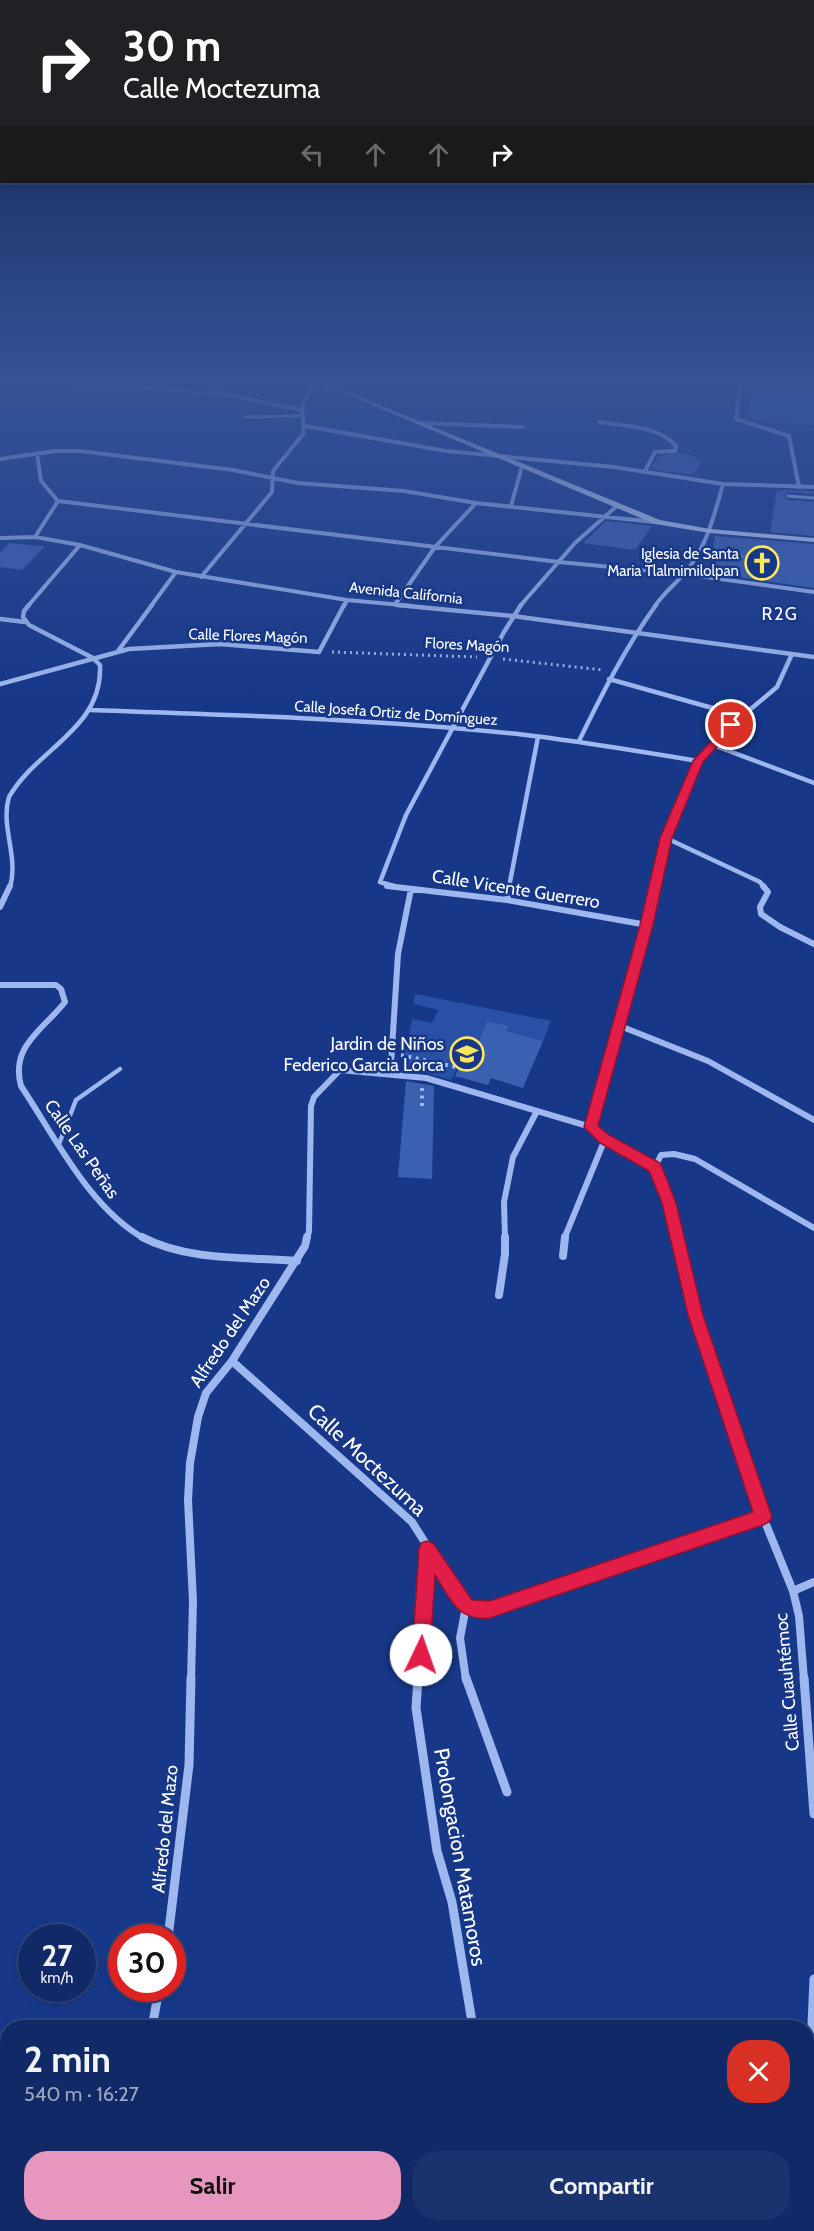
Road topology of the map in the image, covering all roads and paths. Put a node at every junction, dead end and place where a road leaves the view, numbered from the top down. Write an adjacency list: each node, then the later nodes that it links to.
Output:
1 (45, 486): 12 (street)
2 (272, 486): 18 (street)
3 (335, 486): 13 (street)
4 (516, 486): 15 (street)
5 (572, 486): 14 (main road)
6 (722, 486): 19 (street)
7 (777, 486): 8 (street)
8 (799, 487): 9 (street)
9 (814, 488)
10 (788, 496): 11 (lane)
11 (814, 498)
12 (58, 501): 18 (street); 20 (street)
13 (476, 503): 15 (street); 24 (street)
14 (618, 505): 16 (street); 17 (main road)
15 (511, 506): 16 (street)
16 (603, 516): 17 (street); 27 (street)
17 (658, 522): 19 (main road)
18 (244, 525): 24 (street); 30 (street)
19 (710, 531): 22 (main road); 25 (street)
20 (35, 537): 21 (street, Avenida California); 23 (street, Avenida California)
21 (0, 538)
22 (814, 540)
23 (80, 545): 28 (street, Avenida California); 36 (street)
24 (435, 547): 27 (street); 33 (street)
25 (698, 551): 26 (path); 29 (street)
26 (775, 560)
27 (559, 562): 29 (street); 34 (street)
28 (176, 572): 30 (street, Avenida California); 38 (street)
29 (684, 574): 31 (street); 37 (street)
30 (201, 577): 32 (street, Avenida California)
31 (814, 592)
32 (347, 600): 33 (street, Avenida California); 39 (street)
33 (396, 603): 34 (street, Avenida California)
34 (513, 616): 37 (street, Avenida California); 41 (street)
35 (0, 618): 36 (street)
36 (25, 622): 43 (street)
37 (636, 632): 40 (street, Avenida California); 44 (street)
38 (118, 651): 39 (street, Calle Flores Magón); 43 (street, Calle Flores Magón)
39 (319, 652): 41 (path, Flores Magón)
40 (792, 654): 42 (street, Avenida California); 48 (street)
41 (491, 657): 44 (path, Flores Magón); 49 (street)
42 (814, 657)
43 (93, 658): 46 (street, Calle Flores Magón); 47 (street)
44 (613, 671): 45 (street)
45 (609, 679): 48 (street); 51 (street)
46 (0, 684)
47 (90, 710): 49 (street, Calle Josefa Ortiz de Domínguez); 58 (street)
48 (741, 716): 52 (street)
49 (453, 729): 50 (street, Calle Josefa Ortiz de Domínguez); 56 (street, Calle Vicente Guerrero)
50 (538, 736): 51 (street, Calle Josefa Ortiz de Domínguez); 57 (street)
51 (579, 741): 53 (street, Calle Josefa Ortiz de Domínguez)
52 (713, 744): 53 (street); 54 (street)
53 (698, 761): 55 (street)
54 (814, 783)
55 (666, 838): 59 (street); 60 (street)
56 (411, 889): 57 (street, Calle Vicente Guerrero); 63 (street)
57 (507, 900): 59 (street, Calle Vicente Guerrero)
58 (0, 907)
59 (646, 925): 62 (street)
60 (814, 944)
61 (0, 985): 73 (street, Calle Las Peñas)
62 (620, 1026): 70 (street); 71 (street)
63 (392, 1054): 64 (path); 66 (street)
64 (456, 1067)
65 (120, 1069): 73 (lane)
66 (393, 1073): 67 (street); 77 (street, Alfredo del Mazo)
67 (422, 1078): 68 (path); 69 (street)
68 (422, 1109)
69 (537, 1111): 71 (street); 78 (street)
70 (814, 1119)
71 (591, 1127): 72 (street)
72 (604, 1139): 74 (street); 76 (street)
73 (59, 1144): 77 (street, Calle Las Peñas)
74 (655, 1167): 75 (street); 80 (street, Calle Cuauhtémoc)
75 (814, 1228)
76 (563, 1256)
77 (297, 1261): 79 (street, Alfredo del Mazo)
78 (499, 1295)
79 (232, 1361): 81 (street, Calle Moctezuma); 87 (street, Alfredo del Mazo)
80 (763, 1517): 83 (street, Calle Cuauhtémoc); 84 (street)
81 (427, 1549): 84 (street, Calle Moctezuma); 91 (street, Prolongacion Matamoros)
82 (814, 1582): 83 (street)
83 (793, 1591): 86 (street, Calle Cuauhtémoc)
84 (466, 1607): 85 (street)
85 (507, 1792)
86 (814, 1814)
87 (170, 1924)
88 (814, 1979): 92 (street)
89 (157, 2002): 90 (street)
90 (153, 2020)
91 (472, 2020)
92 (813, 2020)

